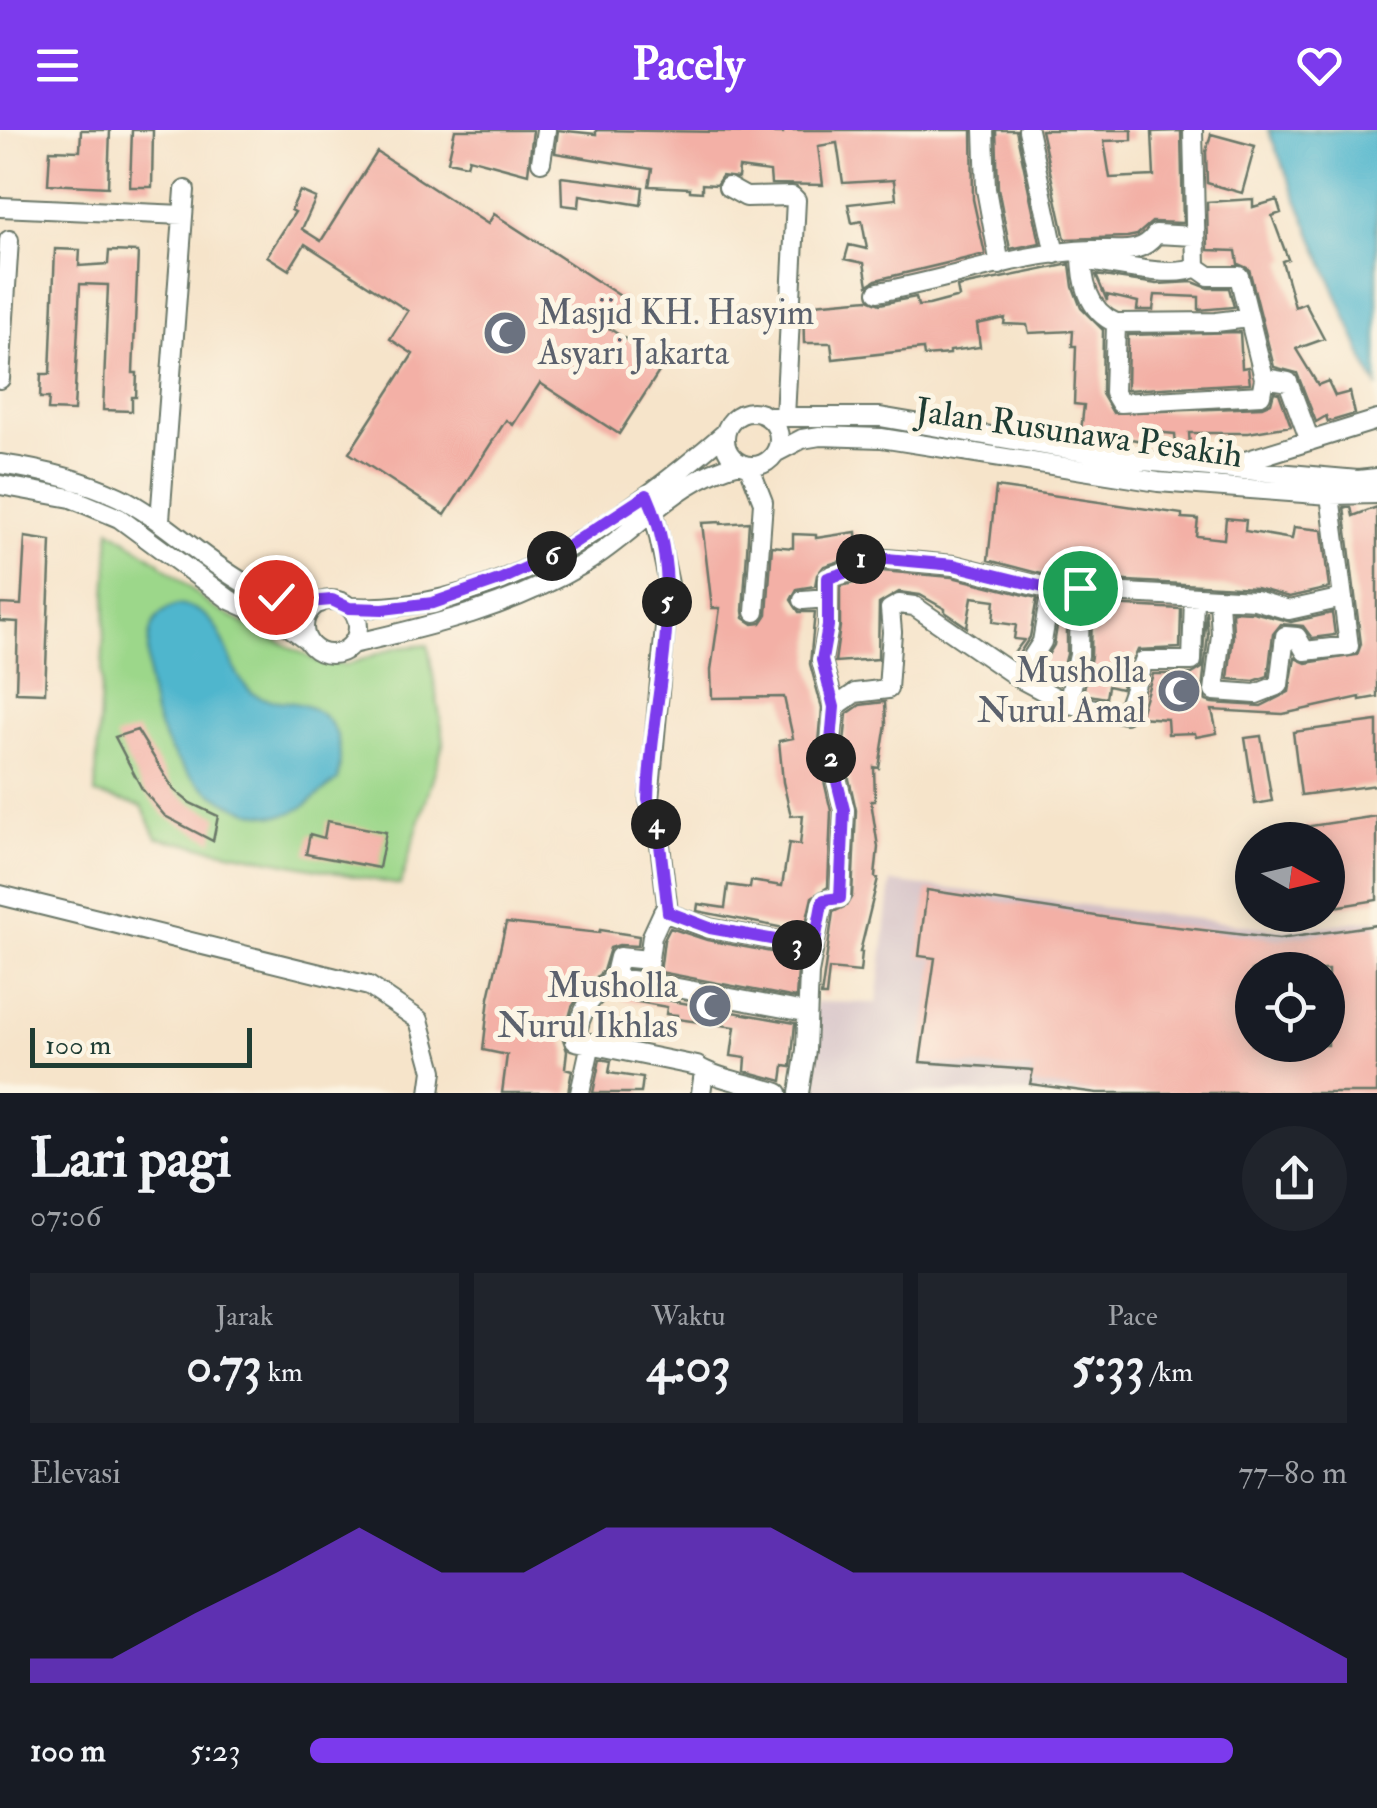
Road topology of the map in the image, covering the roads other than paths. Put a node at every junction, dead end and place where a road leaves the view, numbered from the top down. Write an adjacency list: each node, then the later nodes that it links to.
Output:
1 (546, 130): 5 (street)
2 (984, 130): 14 (street)
3 (1028, 130): 12 (street)
4 (1193, 130): 10 (street)
5 (541, 162)
6 (728, 187): 21 (street)
7 (185, 190): 9 (street)
8 (0, 207): 9 (street)
9 (184, 215): 34 (street)
10 (1194, 236): 13 (street); 15 (street)
11 (9, 240): 20 (street)
12 (1054, 254): 13 (street); 14 (street)
13 (1082, 255): 15 (street); 18 (street)
14 (1000, 265): 16 (street)
15 (1196, 267): 17 (street)
16 (878, 292)
17 (1249, 318): 18 (street); 19 (street)
18 (1116, 323): 19 (street)
19 (1264, 378): 24 (street)
20 (0, 380)
21 (777, 417): 23 (street); 25 (street); 28 (street, Jalan Rusunawa Pesakih)
22 (1374, 421): 24 (street, Jalan Rusunawa Pesakih)
23 (726, 432): 27 (street); 33 (street)
24 (1310, 442): 28 (street, Jalan Rusunawa Pesakih)
25 (776, 453): 27 (street); 32 (street, Jalan Rusunawa Pesakih)
26 (0, 464): 34 (street)
27 (744, 465): 33 (street); 44 (street)
28 (1220, 469): 29 (street, Jalan Rusunawa Pesakih)
29 (1377, 478)
30 (0, 485): 45 (street)
31 (1377, 494): 32 (street, Jalan Rusunawa Pesakih)
32 (1330, 495): 39 (street)
33 (651, 503): 43 (street); 46 (street); 51 (street)
34 (160, 520): 42 (street)
35 (1080, 588): 36 (street); 38 (street); 48 (street)
36 (1051, 589): 37 (street); 47 (street)
37 (827, 598): 40 (street); 49 (street)
38 (1194, 598): 41 (street); 48 (street)
39 (1343, 598): 41 (street); 41 (street)
40 (803, 600)
41 (1219, 600)
42 (320, 603): 43 (street); 45 (street)
43 (349, 608): 46 (street)
44 (755, 612)
45 (307, 640): 46 (street)
46 (352, 644)
47 (1019, 678): 48 (street); 49 (street)
48 (1068, 704)
49 (834, 707): 52 (street)
50 (0, 895): 59 (street)
51 (668, 912): 52 (street); 53 (street)
52 (814, 947): 56 (street)
53 (648, 960): 54 (street); 55 (street)
54 (614, 978): 55 (street); 57 (street)
55 (646, 982): 56 (street)
56 (805, 1012): 63 (street)
57 (591, 1042): 58 (street); 60 (street)
58 (704, 1072): 61 (street); 62 (street)
59 (430, 1093)
60 (580, 1093)
61 (701, 1093)
62 (778, 1093)
63 (799, 1093)

